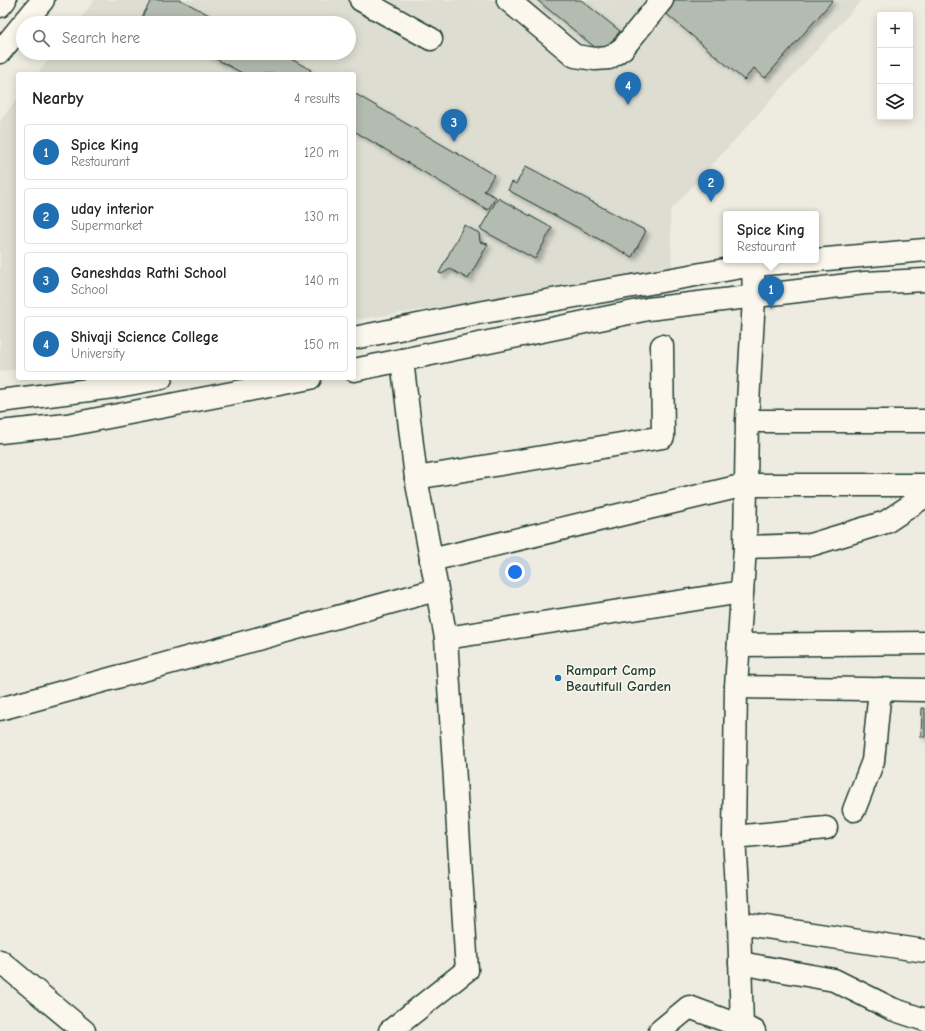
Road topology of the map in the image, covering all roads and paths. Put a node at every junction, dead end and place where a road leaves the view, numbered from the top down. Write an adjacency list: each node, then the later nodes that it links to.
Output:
1 (5, 0): 6 (street)
2 (42, 0): 7 (street)
3 (361, 0): 9 (street)
4 (508, 0): 5 (street)
5 (662, 0)
6 (0, 6)
7 (29, 16)
8 (16, 32): 10 (street)
9 (431, 39)
10 (0, 52)
11 (925, 250): 12 (street)
12 (819, 260)
13 (778, 263): 14 (street)
14 (753, 265): 16 (street); 17 (street)
15 (925, 280): 16 (street)
16 (754, 298): 19 (street); 25 (street)
17 (356, 338)
18 (662, 346): 28 (street)
19 (402, 360): 20 (street); 28 (street)
20 (356, 370)
21 (150, 380): 24 (street)
22 (291, 380): 23 (street)
23 (272, 382): 27 (street)
24 (0, 401)
25 (748, 421): 26 (street); 29 (street)
26 (925, 421)
27 (0, 432)
28 (416, 478): 33 (street)
29 (745, 485): 30 (street); 32 (street); 33 (street)
30 (925, 485)
31 (925, 496): 32 (street)
32 (745, 546): 35 (street)
33 (431, 560): 34 (street)
34 (436, 590): 36 (street); 42 (street)
35 (742, 592): 36 (street); 38 (street)
36 (446, 638): 53 (street)
37 (925, 643): 38 (street)
38 (739, 645): 39 (street)
39 (736, 687): 40 (street); 45 (street)
40 (880, 689): 41 (street); 43 (street)
41 (925, 690)
42 (0, 709)
43 (854, 810)
44 (826, 828): 45 (street)
45 (734, 836): 46 (street)
46 (739, 923): 47 (street); 49 (street)
47 (925, 951)
48 (0, 962): 52 (street)
49 (740, 964): 50 (street); 51 (street)
50 (925, 1020)
51 (748, 1029): 54 (street)
52 (84, 1031)
53 (390, 1031)
54 (660, 1031)

